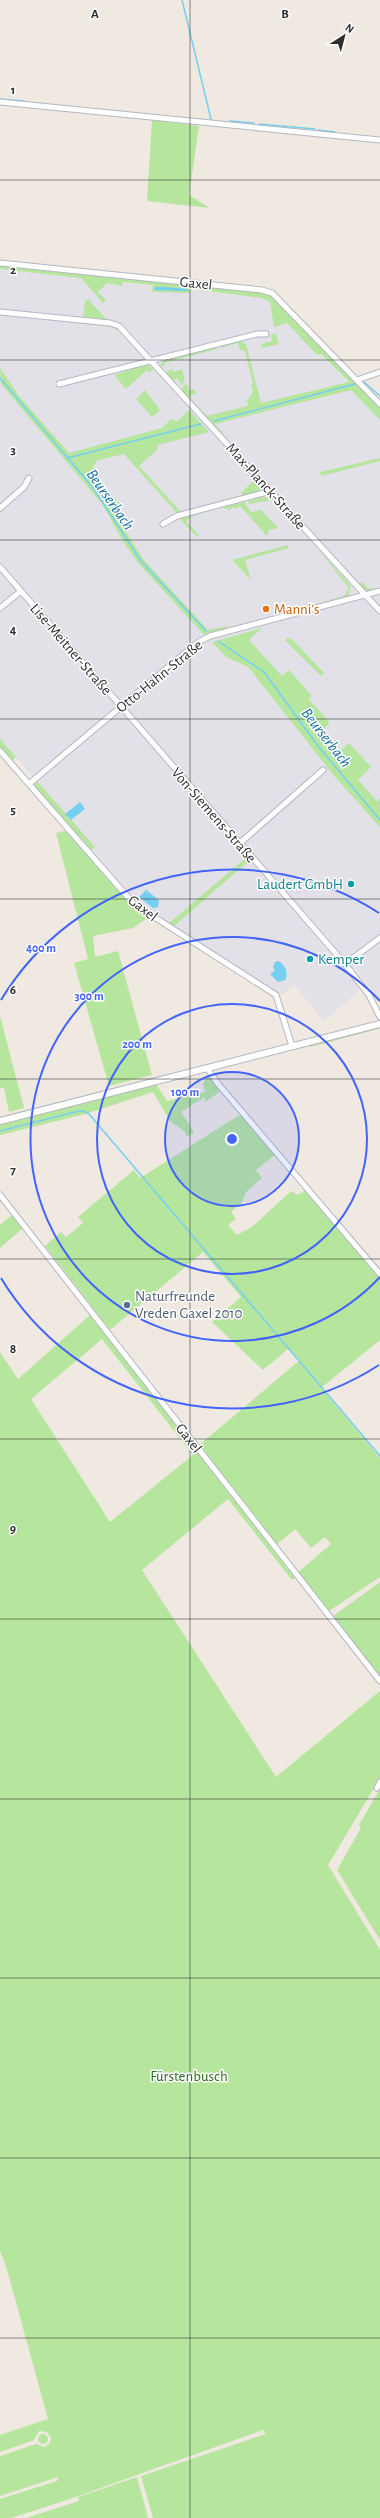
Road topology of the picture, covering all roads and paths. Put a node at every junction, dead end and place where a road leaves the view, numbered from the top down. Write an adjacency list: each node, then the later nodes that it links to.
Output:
1 (0, 102): 2 (street)
2 (380, 140)
3 (0, 263): 8 (street, Gaxel)
4 (0, 312): 6 (street, Max-Planck-Straße)
5 (266, 334): 6 (street)
6 (152, 362): 9 (street); 12 (street, Max-Planck-Straße)
7 (380, 372): 8 (street)
8 (356, 380): 10 (street, Gaxel)
9 (59, 384)
10 (380, 404)
11 (29, 478): 13 (street)
12 (270, 491): 14 (street); 18 (street, Max-Planck-Straße)
13 (0, 508)
14 (163, 524)
15 (0, 567): 16 (street, Lise-Meitner-Straße)
16 (21, 591): 19 (street, Lise-Meitner-Straße); 21 (street, Lise-Meitner-Straße)
17 (380, 591): 18 (street, Otto-Hahn-Straße)
18 (365, 595): 20 (street, Max-Planck-Straße); 21 (street, Otto-Hahn-Straße)
19 (0, 608)
20 (380, 611)
21 (122, 707): 24 (street, Otto-Hahn-Straße); 25 (street, Von-Siemens-Straße)
22 (0, 751): 24 (street, Gaxel)
23 (323, 770): 25 (street)
24 (29, 784): 30 (street, Gaxel)
25 (239, 844): 27 (street, Von-Siemens-Straße)
26 (380, 938): 27 (street)
27 (345, 964): 28 (street, Von-Siemens-Straße)
28 (380, 1018)
29 (380, 1024): 30 (street)
30 (292, 1046): 31 (street)
31 (207, 1068): 32 (street); 34 (street)
32 (0, 1121)
33 (0, 1194): 35 (street, Gaxel)
34 (380, 1274)
35 (380, 1681)
36 (380, 1782): 37 (street)
37 (377, 1788)

